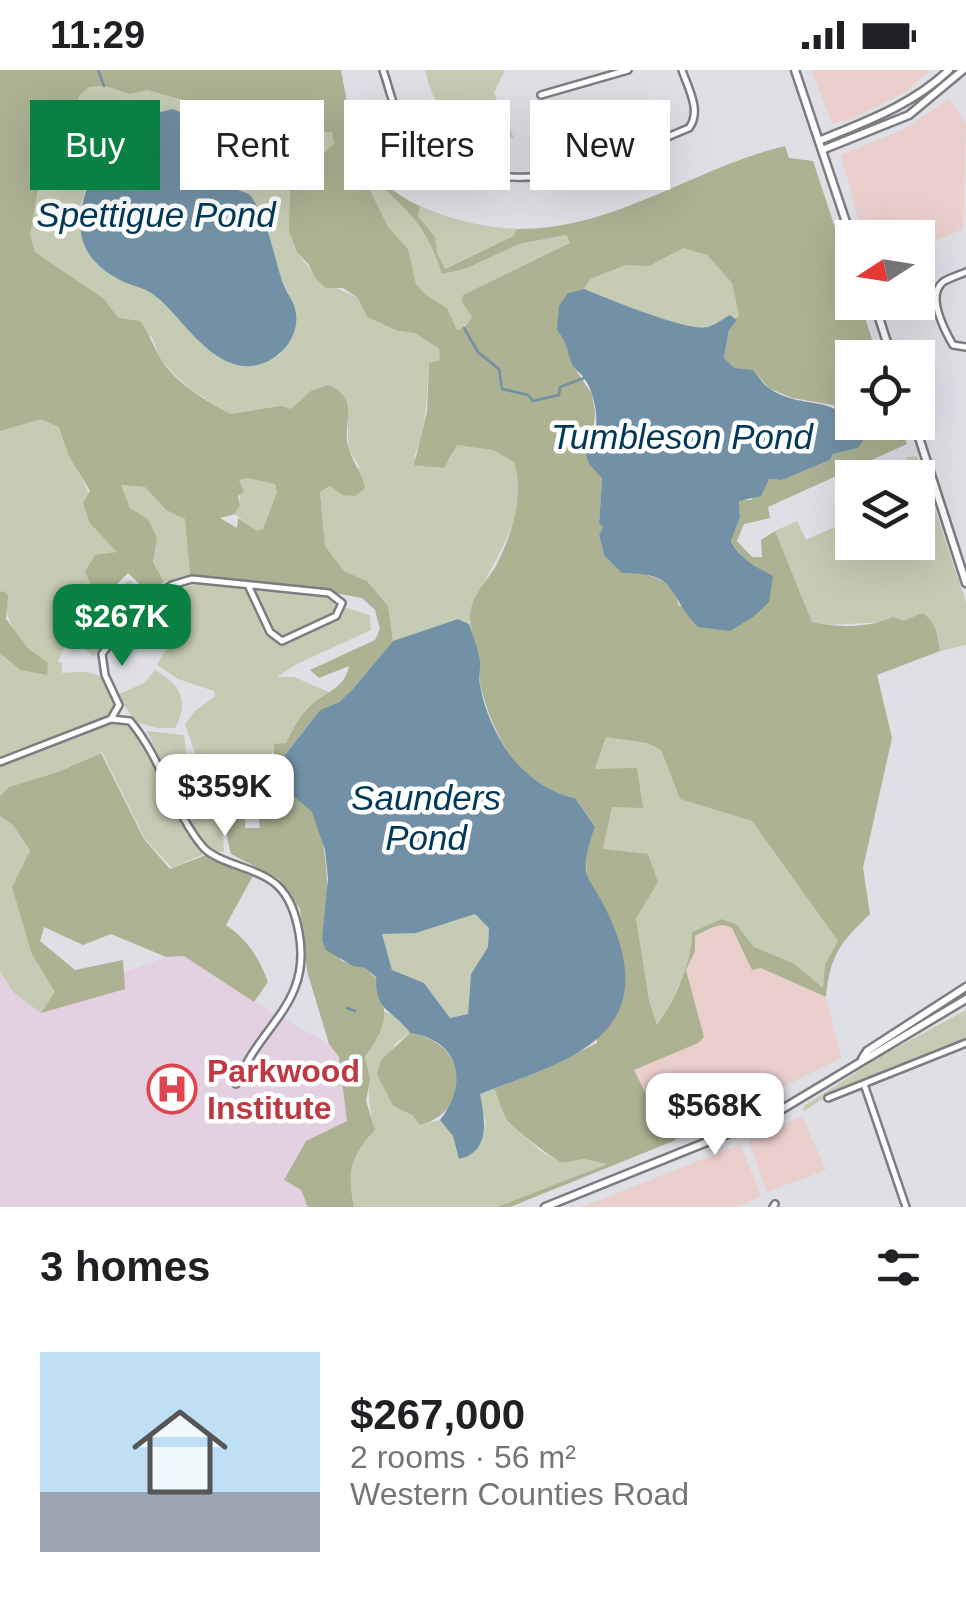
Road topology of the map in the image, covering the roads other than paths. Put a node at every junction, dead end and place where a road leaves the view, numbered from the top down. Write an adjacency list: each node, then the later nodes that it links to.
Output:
1 (383, 70): 3 (street)
2 (628, 70): 7 (street)
3 (682, 70)
4 (795, 70): 8 (main road)
5 (949, 70): 8 (main road)
6 (963, 70): 9 (main road)
7 (541, 95)
8 (819, 141): 9 (main road)
9 (822, 150): 10 (main road)
10 (845, 220)
11 (966, 272): 12 (street)
12 (966, 348)
13 (920, 440): 14 (main road)
14 (966, 584)
15 (248, 585): 15 (street); 16 (street)
16 (112, 720): 17 (street); 22 (street)
17 (0, 762)
18 (966, 988): 21 (main road)
19 (966, 999): 21 (main road)
20 (966, 1043): 23 (street)
21 (861, 1060): 25 (main road)
22 (236, 1084)
23 (864, 1084): 24 (street); 26 (street)
24 (828, 1098)
25 (544, 1207)
26 (906, 1207)

